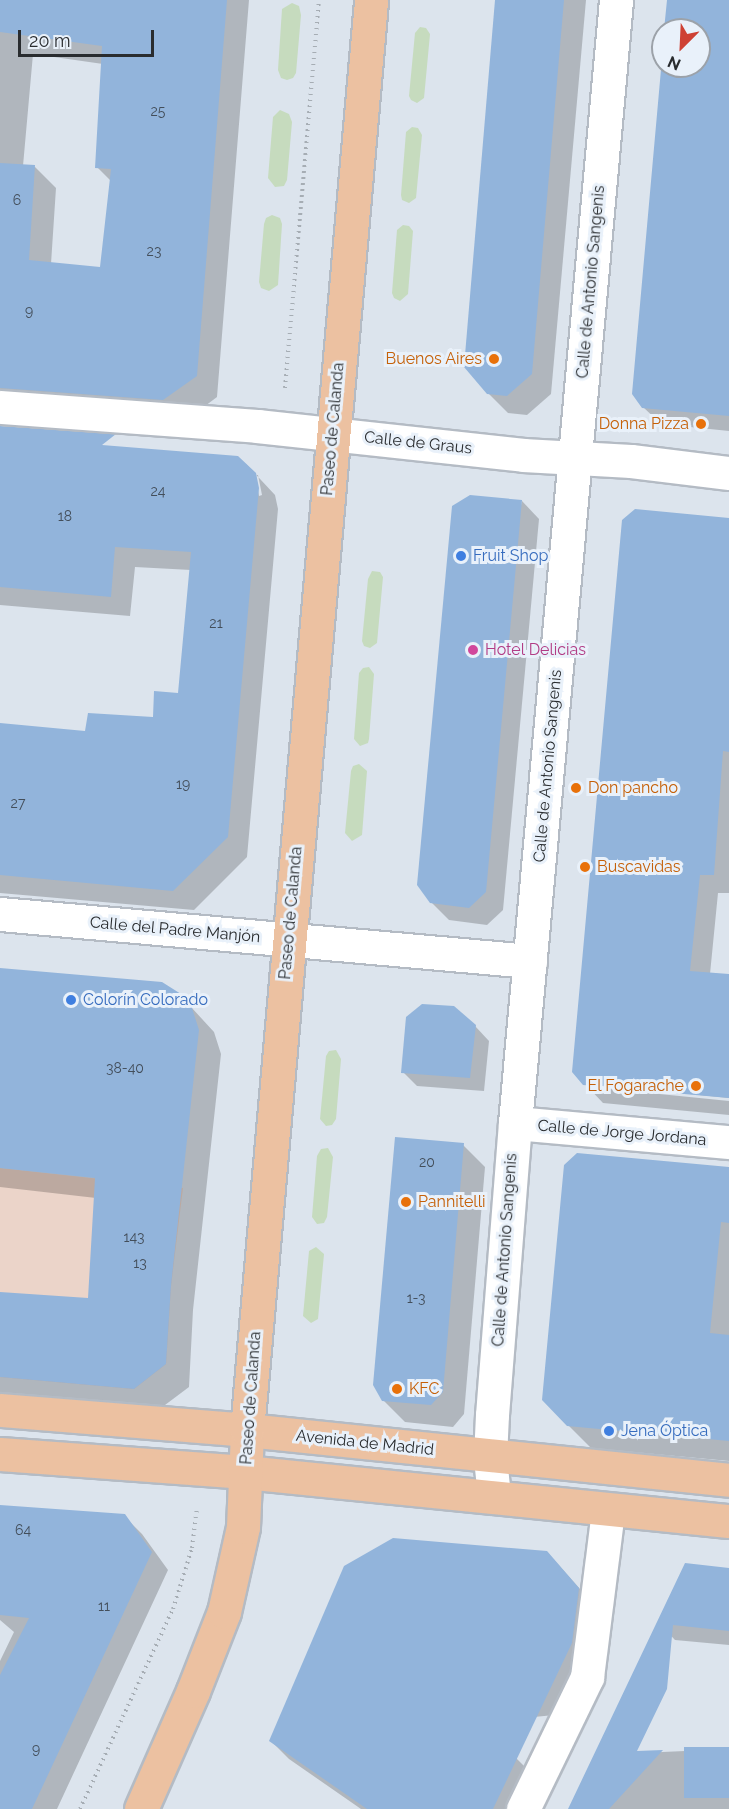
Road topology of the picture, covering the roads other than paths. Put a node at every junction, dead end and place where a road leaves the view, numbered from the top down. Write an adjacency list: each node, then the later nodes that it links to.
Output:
1 (371, 0): 4 (main road, Paseo de Calanda)
2 (616, 0): 5 (street, Calle de Antonio Sangenis)
3 (0, 407): 4 (street, Calle de Graus)
4 (333, 434): 5 (street, Calle de Graus); 8 (main road, Paseo de Calanda)
5 (576, 458): 6 (street, Calle de Graus); 9 (street, Calle de Antonio Sangenis)
6 (729, 473)
7 (0, 914): 8 (street, Calle del Padre Manjón)
8 (289, 940): 9 (street, Calle del Padre Manjón); 13 (main road, Paseo de Calanda)
9 (530, 961): 10 (street, Calle de Antonio Sangenis)
10 (515, 1123): 11 (street, Calle de Jorge Jordana); 15 (street, Calle de Antonio Sangenis)
11 (729, 1142)
12 (0, 1410): 13 (main road, Avenida de Madrid)
13 (247, 1430): 15 (main road, Avenida de Madrid); 16 (main road, Paseo de Calanda)
14 (0, 1454): 16 (main road)
15 (490, 1457): 17 (main road, Avenida de Madrid); 18 (street, Calle de Antonio Sangenis)
16 (245, 1472): 18 (main road); 21 (main road, Paseo de Calanda)
17 (729, 1480)
18 (494, 1496): 19 (main road)
19 (608, 1510): 20 (main road); 22 (street)
20 (729, 1521)
21 (141, 1809)
22 (524, 1809)

